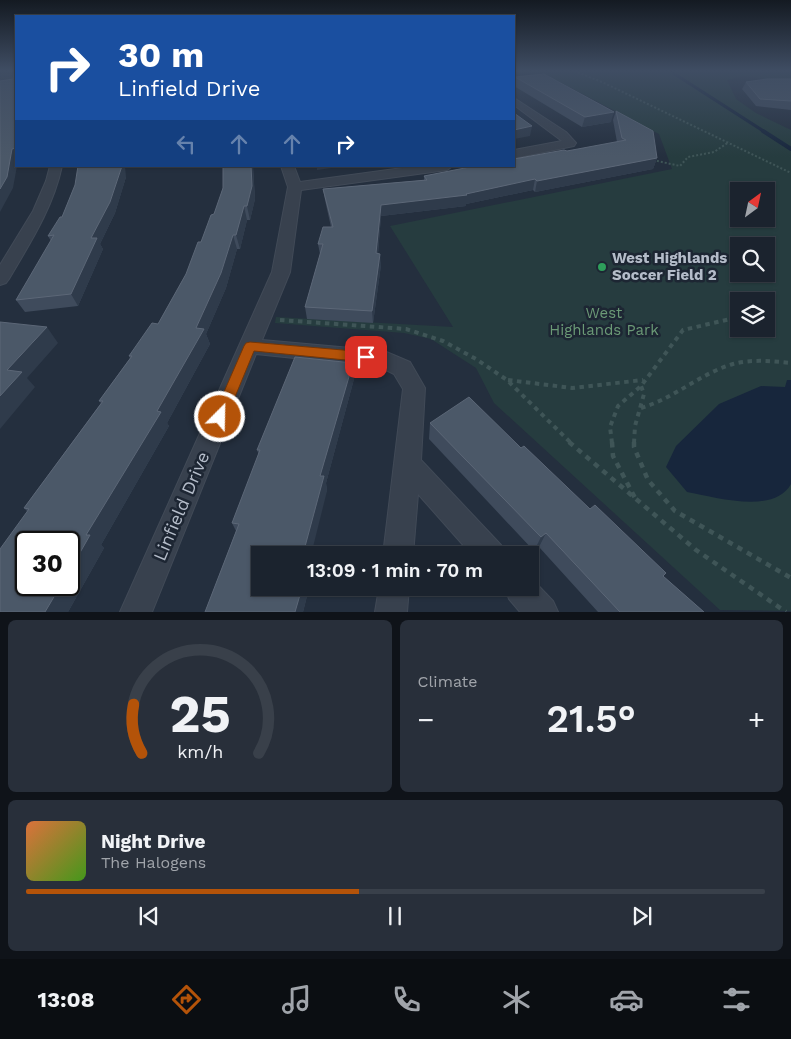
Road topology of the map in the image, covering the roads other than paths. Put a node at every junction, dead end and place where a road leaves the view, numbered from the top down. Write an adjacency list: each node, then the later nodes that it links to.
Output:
1 (515, 102): 2 (street)
2 (515, 154)
3 (56, 167): 7 (street)
4 (287, 167): 6 (street)
5 (440, 167): 6 (street)
6 (295, 187): 8 (street, Linfield Drive)
7 (0, 279)
8 (250, 346): 9 (street); 14 (street, Linfield Drive)
9 (408, 464): 10 (street); 11 (street)
10 (399, 546)
11 (483, 546)
12 (393, 596): 15 (street)
13 (527, 596): 16 (street)
14 (136, 612)
15 (391, 612)
16 (542, 612)

